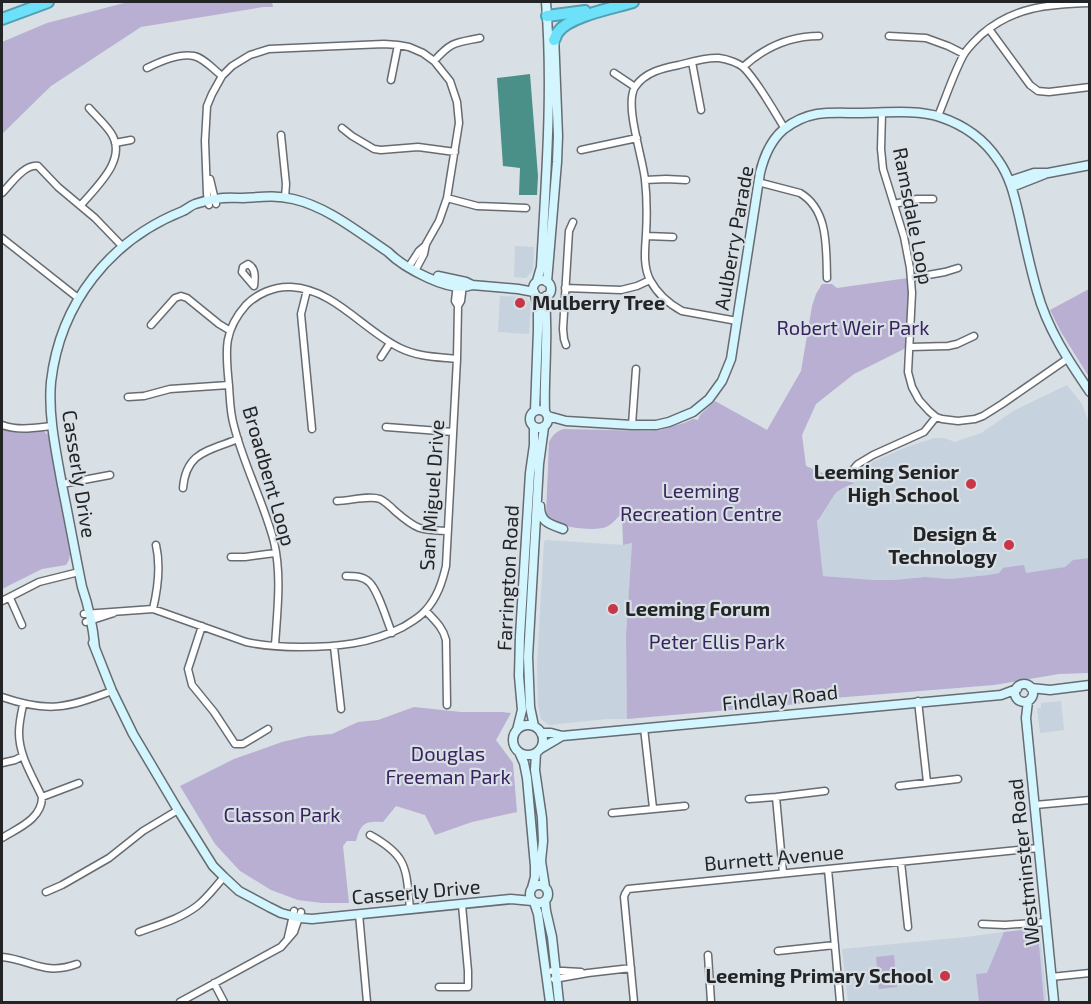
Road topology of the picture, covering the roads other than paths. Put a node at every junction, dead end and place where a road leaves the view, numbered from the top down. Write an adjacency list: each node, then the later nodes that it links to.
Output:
1 (48, 2): 8 (highway)
2 (546, 2): 7 (main road)
3 (552, 2): 7 (main road)
4 (633, 2): 6 (highway)
5 (1089, 3): 9 (street)
6 (618, 7): 7 (highway); 13 (highway)
7 (550, 15): 13 (main road); 63 (main road)
8 (2, 19)
9 (989, 29): 15 (street); 24 (street)
10 (819, 36): 18 (street)
11 (888, 36): 15 (street)
12 (480, 38): 16 (street)
13 (554, 40): 60 (main road)
14 (398, 45): 16 (street); 21 (street); 22 (street)
15 (964, 54): 28 (street)
16 (434, 61): 36 (street)
17 (692, 62): 18 (street); 23 (street); 26 (street)
18 (743, 67): 30 (street)
19 (147, 68): 21 (street)
20 (614, 73): 23 (street)
21 (222, 76): 46 (street)
22 (391, 80)
23 (635, 87): 32 (street)
24 (1089, 87)
25 (89, 108): 34 (street)
26 (701, 110)
27 (882, 113): 28 (main road, Aulberry Parade); 30 (main road, Aulberry Parade); 47 (street, Ramsdale Loop)
28 (938, 116): 41 (main road, Aulberry Parade)
29 (342, 128): 36 (street)
30 (785, 129): 40 (main road, Aulberry Parade)
31 (281, 135): 43 (street)
32 (637, 138): 35 (street); 38 (street)
33 (131, 140): 34 (street)
34 (115, 143): 48 (street)
35 (581, 150)
36 (455, 152): 44 (street)
37 (1089, 165): 41 (main road)
38 (645, 180): 39 (street); 51 (street)
39 (686, 180)
40 (759, 182): 57 (street); 69 (main road, Aulberry Parade)
41 (1011, 184): 78 (main road, Aulberry Parade)
42 (2, 193): 48 (street)
43 (285, 198): 46 (main road, Casserly Drive); 55 (main road, Casserly Drive)
44 (447, 198): 49 (street); 55 (street)
45 (933, 199): 47 (street)
46 (212, 202): 54 (main road, Casserly Drive)
47 (894, 204): 58 (street, Ramsdale Loop)
48 (81, 205): 54 (street)
49 (526, 208)
50 (573, 222): 64 (street)
51 (646, 236): 52 (street); 59 (street)
52 (673, 237)
53 (2, 238): 68 (street)
54 (122, 246): 68 (main road, Casserly Drive)
55 (413, 267): 61 (main road, Casserly Drive)
56 (958, 268): 58 (street)
57 (827, 278)
58 (911, 278): 75 (street, Ramsdale Loop)
59 (650, 280): 64 (street); 69 (street)
60 (547, 282): 63 (main road); 67 (main road)
61 (462, 284): 63 (main road, Casserly Drive); 77 (street, San Miguel Drive)
62 (254, 286): 66 (street)
63 (535, 288): 67 (main road); 83 (main road)
64 (565, 288): 74 (street)
65 (307, 290): 66 (street, Broadbent Loop); 73 (street, Broadbent Loop); 91 (street)
66 (259, 295): 71 (street, Broadbent Loop)
67 (546, 297): 85 (main road, Farrington Road)
68 (78, 298): 88 (main road, Casserly Drive)
69 (737, 321): 87 (main road, Aulberry Parade)
70 (151, 325): 71 (street)
71 (230, 330): 80 (street, Broadbent Loop)
72 (974, 336): 75 (street)
73 (390, 343): 76 (street); 77 (street, Broadbent Loop)
74 (566, 345)
75 (910, 347): 84 (street, Ramsdale Loop)
76 (381, 357)
77 (457, 359): 92 (street, San Miguel Drive)
78 (1067, 359): 81 (main road, Aulberry Parade); 84 (street)
79 (636, 369): 87 (street)
80 (229, 385): 82 (street); 93 (street, Broadbent Loop)
81 (1089, 392)
82 (128, 397)
83 (535, 411): 85 (main road); 90 (main road)
84 (936, 417): 95 (street)
85 (546, 420): 87 (main road, Aulberry Parade); 90 (main road); 94 (main road, Farrington Road)
86 (2, 425): 88 (street)
87 (632, 425)
88 (52, 426): 97 (main road, Casserly Drive)
89 (386, 427): 92 (street)
90 (534, 427): 130 (main road, Farrington Road)
91 (312, 429)
92 (453, 432): 101 (street, San Miguel Drive)
93 (238, 439): 98 (street); 103 (street, Broadbent Loop)
94 (539, 464): 100 (main road); 127 (main road, Farrington Road)
95 (851, 472)
96 (110, 475): 97 (street)
97 (62, 484): 105 (main road, Casserly Drive)
98 (183, 488)
99 (337, 501): 101 (street)
100 (563, 529)
101 (447, 531): 110 (street, San Miguel Drive)
102 (156, 545): 109 (street)
103 (275, 553): 104 (street); 115 (street, Broadbent Loop)
104 (231, 557)
105 (79, 572): 107 (street); 111 (main road, Casserly Drive)
106 (345, 576): 114 (street)
107 (10, 598): 108 (street); 112 (street)
108 (2, 602)
109 (153, 609): 111 (street, San Miguel Drive); 113 (street, San Miguel Drive)
110 (426, 611): 114 (street, San Miguel Drive); 125 (street)
111 (88, 617): 120 (main road, Casserly Drive)
112 (22, 625)
113 (202, 626): 115 (street, San Miguel Drive); 129 (street)
114 (392, 633): 116 (street, San Miguel Drive)
115 (275, 646): 116 (street, San Miguel Drive)
116 (334, 647): 126 (street)
117 (1089, 685): 119 (main road)
118 (1031, 688): 119 (main road); 122 (main road, Westminster Road); 122 (main road, Findlay Road)
119 (1050, 690): 122 (main road)
120 (112, 691): 124 (street); 149 (main road, Casserly Drive)
121 (2, 697): 124 (street)
122 (1023, 698): 123 (main road, Findlay Road); 146 (main road, Westminster Road)
123 (918, 701): 128 (main road, Findlay Road); 138 (street)
124 (23, 705): 135 (street)
125 (447, 705)
126 (341, 709)
127 (534, 726): 130 (main road); 131 (main road)
128 (644, 728): 132 (main road, Findlay Road); 148 (street)
129 (268, 729)
130 (517, 730): 134 (main road)
131 (541, 733): 132 (main road, Findlay Road); 133 (main road)
132 (562, 736): 133 (main road, Findlay Road)
133 (538, 751): 134 (main road); 158 (main road)
134 (519, 752): 159 (main road)
135 (23, 756): 136 (street); 142 (street)
136 (2, 763)
137 (958, 779): 138 (street)
138 (927, 782): 140 (street)
139 (79, 783): 142 (street)
140 (899, 786)
141 (825, 791): 143 (street)
142 (42, 797): 152 (street)
143 (776, 797): 144 (street); 156 (street)
144 (749, 799)
145 (1089, 800): 146 (street)
146 (1035, 805): 153 (main road, Westminster Road)
147 (685, 806): 148 (street)
148 (652, 808): 150 (street)
149 (178, 810): 157 (main road, Casserly Drive); 160 (street)
150 (612, 813)
151 (370, 835): 165 (street)
152 (2, 837)
153 (1039, 848): 154 (street, Burnett Avenue); 168 (main road, Westminster Road)
154 (901, 862): 155 (street, Burnett Avenue); 170 (street)
155 (828, 869): 156 (street, Burnett Avenue); 172 (street)
156 (783, 873): 177 (street, Burnett Avenue)
157 (224, 878): 166 (main road, Casserly Drive); 171 (street)
158 (545, 887): 159 (main road); 162 (main road)
159 (531, 890): 161 (main road, Casserly Drive); 163 (main road)
160 (46, 892)
161 (511, 900): 163 (main road, Casserly Drive); 164 (main road, Casserly Drive)
162 (545, 901): 163 (main road); 179 (main road)
163 (533, 902): 179 (main road)
164 (462, 905): 165 (main road, Casserly Drive); 182 (street)
165 (410, 909): 167 (main road, Casserly Drive)
166 (297, 914): 167 (main road, Casserly Drive); 181 (street)
167 (359, 914): 185 (street)
168 (1046, 922): 169 (street); 180 (main road, Westminster Road)
169 (982, 924)
170 (908, 927)
171 (139, 932)
172 (835, 945): 173 (street); 190 (street)
173 (778, 951)
174 (708, 955): 189 (street)
175 (2, 957): 176 (street)
176 (77, 964)
177 (631, 968): 179 (street); 188 (street, Burnett Avenue)
178 (1089, 973): 180 (street)
179 (551, 975): 186 (main road); 187 (main road)
180 (1052, 977): 191 (main road, Westminster Road)
181 (214, 983): 183 (street); 184 (street)
182 (439, 987)
183 (180, 1002)
184 (224, 1002)
185 (367, 1002)
186 (550, 1002)
187 (559, 1002)
188 (634, 1002)
189 (711, 1002)
190 (840, 1002)
191 (1054, 1002)

